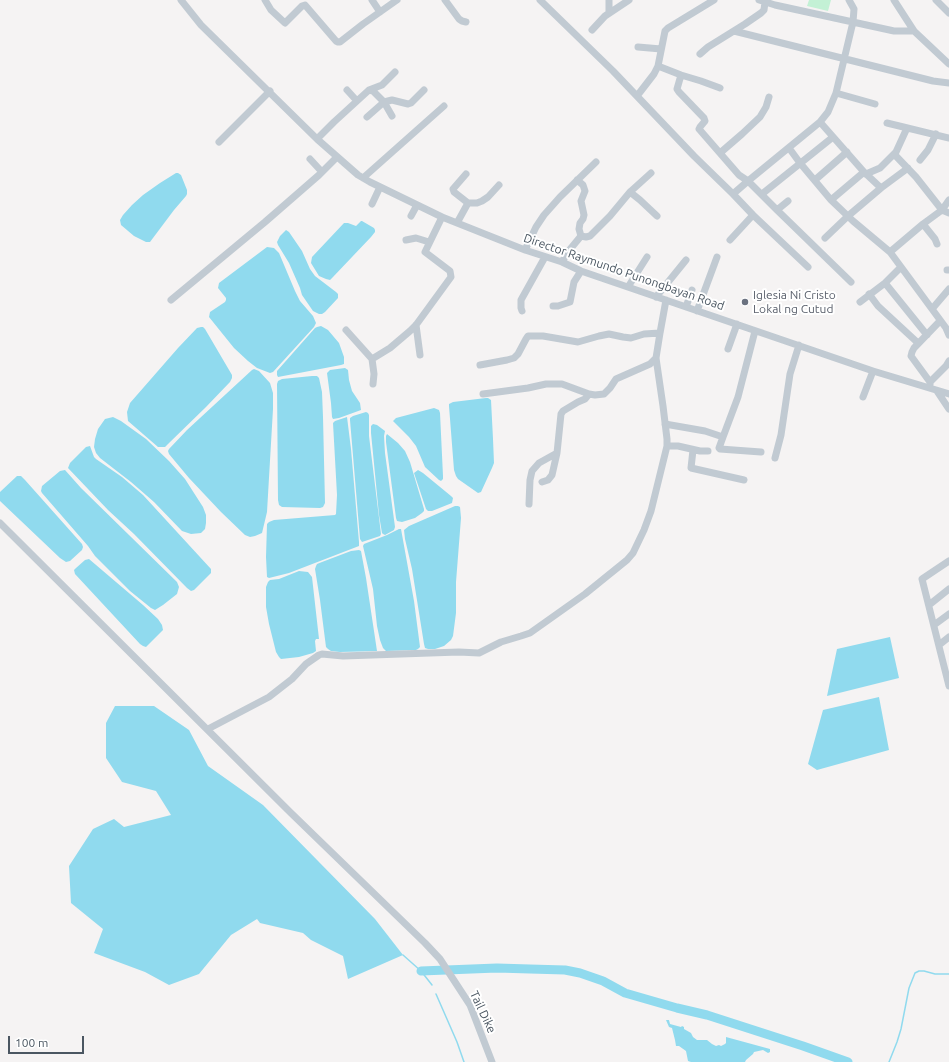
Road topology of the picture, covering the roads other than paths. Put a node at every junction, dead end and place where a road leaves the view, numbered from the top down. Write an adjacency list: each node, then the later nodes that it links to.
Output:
1 (181, 0): 35 (street, Director Raymundo Punongbayan Road)
2 (265, 0): 14 (street)
3 (372, 0): 14 (street)
4 (397, 0): 14 (street)
5 (445, 0): 17 (street)
6 (540, 0): 37 (street)
7 (609, 0): 15 (street)
8 (628, 0): 15 (street)
9 (714, 0): 23 (street)
10 (849, 0): 18 (street)
11 (894, 0): 21 (street)
12 (936, 0): 16 (street)
13 (762, 1): 18 (street); 20 (street)
14 (380, 12)
15 (609, 12): 19 (street)
16 (949, 13)
17 (466, 22)
18 (853, 22): 21 (street); 25 (street)
19 (592, 30)
20 (734, 31): 24 (street); 25 (street)
21 (914, 31): 26 (street)
22 (638, 46): 23 (street)
23 (661, 49): 27 (street)
24 (700, 54)
25 (844, 59): 30 (street); 36 (street)
26 (949, 64)
27 (658, 66): 29 (street); 37 (street)
28 (396, 72): 33 (street)
29 (681, 75): 31 (street); 55 (street)
30 (949, 83)
31 (720, 88)
32 (347, 90): 39 (street)
33 (369, 90): 39 (street); 40 (street)
34 (424, 90): 40 (street)
35 (270, 91): 51 (street, Director Raymundo Punongbayan Road); 52 (street)
36 (836, 94): 41 (street); 45 (street)
37 (637, 96): 75 (street)
38 (769, 97): 55 (street)
39 (357, 101): 51 (street)
40 (384, 102): 43 (street); 44 (street)
41 (874, 104)
42 (444, 106): 67 (street)
43 (392, 116)
44 (367, 117)
45 (820, 122): 49 (street); 53 (street)
46 (887, 123): 47 (street)
47 (907, 128): 48 (street); 56 (street)
48 (936, 134): 50 (street); 59 (street)
49 (832, 137): 54 (street); 61 (street)
50 (949, 138)
51 (317, 139): 57 (street, Director Raymundo Punongbayan Road)
52 (219, 142)
53 (789, 148): 61 (street); 70 (street)
54 (846, 152): 65 (street); 69 (street)
55 (720, 153): 70 (street)
56 (894, 154): 62 (street); 65 (street)
57 (337, 157): 63 (street); 67 (street, Director Raymundo Punongbayan Road)
58 (310, 159): 63 (street)
59 (920, 160)
60 (596, 162): 68 (street)
61 (800, 163): 69 (street); 76 (street)
62 (908, 168): 73 (street); 84 (street)
63 (322, 172): 116 (street)
64 (651, 172): 74 (street)
65 (865, 173): 73 (street); 77 (street)
66 (466, 174): 80 (street)
67 (363, 178): 72 (street, Director Raymundo Punongbayan Road)
68 (577, 180): 93 (street); 99 (street)
69 (815, 180): 77 (street)
70 (748, 181): 75 (street); 76 (street)
71 (499, 185): 80 (street)
72 (380, 187): 81 (street); 82 (street, Director Raymundo Punongbayan Road)
73 (881, 188): 89 (street)
74 (630, 192): 88 (street); 93 (street)
75 (733, 194): 86 (street)
76 (762, 194): 83 (street)
77 (831, 200): 89 (street)
78 (949, 200): 84 (street)
79 (788, 201): 83 (street)
80 (468, 202): 91 (street)
81 (372, 204)
82 (417, 205): 87 (street); 90 (street, Director Raymundo Punongbayan Road)
83 (777, 210): 109 (street)
84 (942, 210): 85 (street); 92 (street)
85 (949, 213)
86 (753, 215): 96 (street); 106 (street)
87 (411, 216)
88 (657, 216)
89 (848, 216): 94 (street); 100 (street)
90 (442, 217): 91 (street, Director Raymundo Punongbayan Road); 97 (street)
91 (457, 223): 99 (street, Director Raymundo Punongbayan Road)
92 (923, 224): 98 (street); 100 (street)
93 (581, 236): 105 (street)
94 (825, 238)
95 (406, 240): 97 (street)
96 (730, 240)
97 (429, 242): 126 (street)
98 (937, 244)
99 (525, 250): 101 (street, Director Raymundo Punongbayan Road)
100 (890, 252): 107 (street)
101 (545, 257): 105 (street, Director Raymundo Punongbayan Road); 122 (street)
102 (647, 257): 111 (street)
103 (717, 257): 123 (street)
104 (686, 260): 115 (street)
105 (562, 262): 108 (street, Director Raymundo Punongbayan Road)
106 (808, 266)
107 (901, 268): 110 (street); 121 (street)
108 (581, 271): 111 (street, Director Raymundo Punongbayan Road); 119 (street)
109 (851, 282)
110 (885, 283): 114 (street); 130 (street)
111 (628, 287): 115 (street, Director Raymundo Punongbayan Road)
112 (949, 289): 121 (street)
113 (692, 290): 120 (street)
114 (870, 294): 118 (street); 132 (street)
115 (656, 297): 117 (street, Director Raymundo Punongbayan Road)
116 (171, 300)
117 (666, 300): 120 (street, Director Raymundo Punongbayan Road); 129 (street)
118 (860, 302)
119 (553, 306)
120 (686, 307): 123 (street, Director Raymundo Punongbayan Road)
121 (932, 309): 124 (street)
122 (522, 311)
123 (697, 311): 125 (street, Director Raymundo Punongbayan Road)
124 (940, 321): 130 (street); 131 (street)
125 (736, 324): 128 (street, Director Raymundo Punongbayan Road); 134 (street)
126 (416, 325): 135 (street); 137 (street)
127 (346, 330): 137 (street)
128 (756, 331): 133 (street, Director Raymundo Punongbayan Road); 149 (street)
129 (660, 333): 136 (street); 139 (street)
130 (926, 335): 132 (street)
131 (949, 335)
132 (918, 343): 142 (street)
133 (799, 345): 140 (street, Director Raymundo Punongbayan Road); 155 (street)
134 (728, 349)
135 (420, 355)
136 (656, 358): 144 (street); 148 (street)
137 (372, 360): 141 (street)
138 (949, 361): 142 (street)
139 (480, 364)
140 (873, 371): 142 (street, Director Raymundo Punongbayan Road); 146 (street)
141 (373, 384)
142 (932, 387): 145 (street, Director Raymundo Punongbayan Road); 147 (street)
143 (483, 394): 144 (street)
144 (589, 394): 154 (street)
145 (949, 394)
146 (863, 397)
147 (949, 409)
148 (665, 424): 149 (street); 150 (street)
149 (723, 437): 153 (street)
150 (667, 446): 151 (street); 169 (street)
151 (693, 450): 152 (street); 156 (street)
152 (708, 451)
153 (761, 452)
154 (557, 453): 157 (street); 158 (street)
155 (775, 458)
156 (744, 480)
157 (542, 482)
158 (529, 504)
159 (0, 523): 169 (street, Tail Dike)
160 (949, 561): 162 (street)
161 (949, 589): 162 (street)
162 (929, 605): 164 (street)
163 (949, 614): 164 (street)
164 (934, 625): 166 (street)
165 (949, 637): 166 (street)
166 (939, 645): 167 (street)
167 (946, 663): 168 (street)
168 (949, 686)
169 (208, 729): 170 (street, Tail Dike)
170 (492, 1062)

